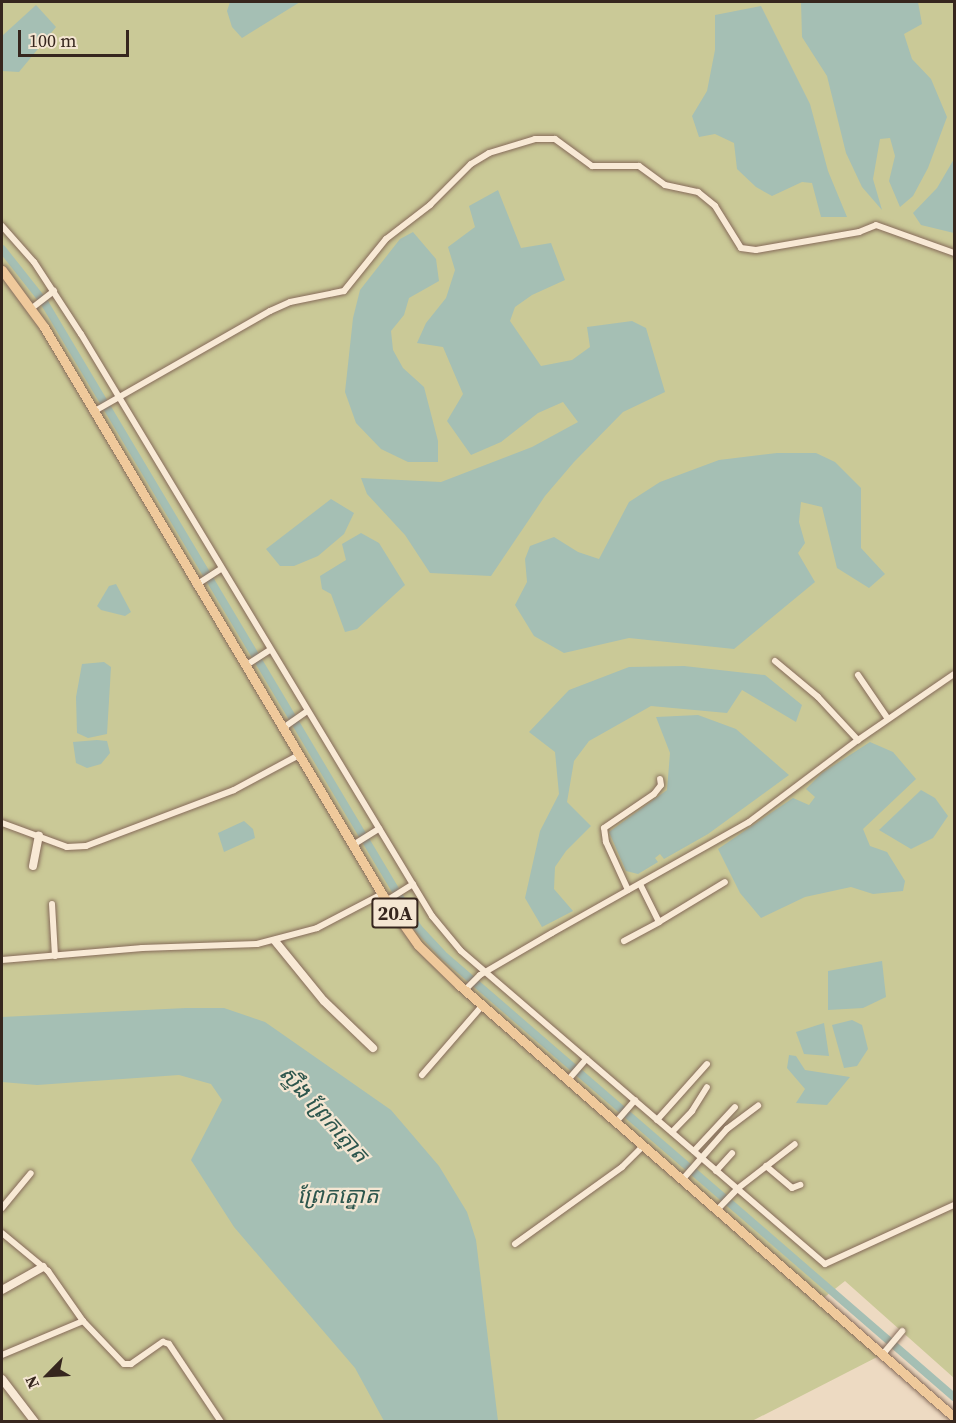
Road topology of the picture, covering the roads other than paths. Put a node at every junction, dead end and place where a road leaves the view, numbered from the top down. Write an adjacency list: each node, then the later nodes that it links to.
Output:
1 (2, 226): 4 (street)
2 (954, 254): 6 (street)
3 (2, 270): 5 (main road, 20A)
4 (51, 293): 5 (street); 6 (street)
5 (35, 305): 7 (main road, 20A)
6 (116, 398): 7 (street); 8 (street)
7 (93, 412): 9 (main road, 20A)
8 (222, 569): 9 (street); 10 (street)
9 (196, 585): 12 (main road, 20A)
10 (267, 651): 12 (street); 15 (street)
11 (775, 661): 18 (street)
12 (244, 666): 17 (main road, 20A)
13 (954, 674): 16 (street)
14 (858, 675): 16 (street)
15 (307, 711): 17 (street); 22 (street)
16 (888, 718): 18 (street)
17 (282, 728): 19 (main road, 20A)
18 (858, 740): 28 (street)
19 (299, 755): 23 (street); 24 (main road, 20A)
20 (660, 779): 29 (street)
21 (2, 822): 23 (street)
22 (376, 831): 24 (street); 27 (street)
23 (39, 836): 25 (street)
24 (356, 842): 30 (main road, 20A)
25 (33, 866)
26 (725, 882): 32 (street)
27 (413, 884): 30 (street); 37 (street)
28 (640, 884): 29 (street); 32 (street)
29 (628, 890): 37 (street)
30 (384, 898): 33 (street); 38 (main road, 20A)
31 (52, 904): 35 (street)
32 (659, 922): 34 (street)
33 (275, 941): 35 (street); 40 (street)
34 (624, 941)
35 (55, 956): 36 (street)
36 (2, 960)
37 (484, 974): 38 (street); 41 (street)
38 (467, 987): 39 (main road, 20A)
39 (482, 1006): 43 (street); 44 (main road, 20A)
40 (373, 1048)
41 (586, 1059): 44 (street); 46 (street)
42 (707, 1064): 50 (street)
43 (422, 1075)
44 (568, 1080): 49 (main road, 20A)
45 (707, 1087): 51 (street)
46 (633, 1102): 49 (street); 50 (street)
47 (758, 1106): 56 (street)
48 (735, 1107): 54 (street)
49 (619, 1118): 53 (main road, 20A)
50 (657, 1120): 51 (street)
51 (672, 1132): 54 (street)
52 (795, 1144): 57 (street)
53 (643, 1146): 60 (main road, 20A); 67 (street)
54 (694, 1151): 56 (street)
55 (732, 1153): 58 (street)
56 (698, 1159): 58 (street); 60 (street)
57 (766, 1166): 61 (street); 62 (street)
58 (716, 1171): 62 (street)
59 (31, 1173): 65 (street)
60 (682, 1180): 64 (main road, 20A)
61 (800, 1185)
62 (735, 1191): 63 (street); 64 (street)
63 (954, 1205)
64 (721, 1207): 72 (main road, 20A)
65 (2, 1208)
66 (2, 1233): 68 (street)
67 (514, 1244)
68 (43, 1267): 69 (street); 70 (street)
69 (2, 1290)
70 (83, 1321): 73 (street); 77 (street)
71 (902, 1331): 72 (street)
72 (885, 1351): 75 (main road, 20A)
73 (2, 1355)
74 (2, 1379): 76 (street)
75 (954, 1417)
76 (35, 1422)
77 (221, 1422)

